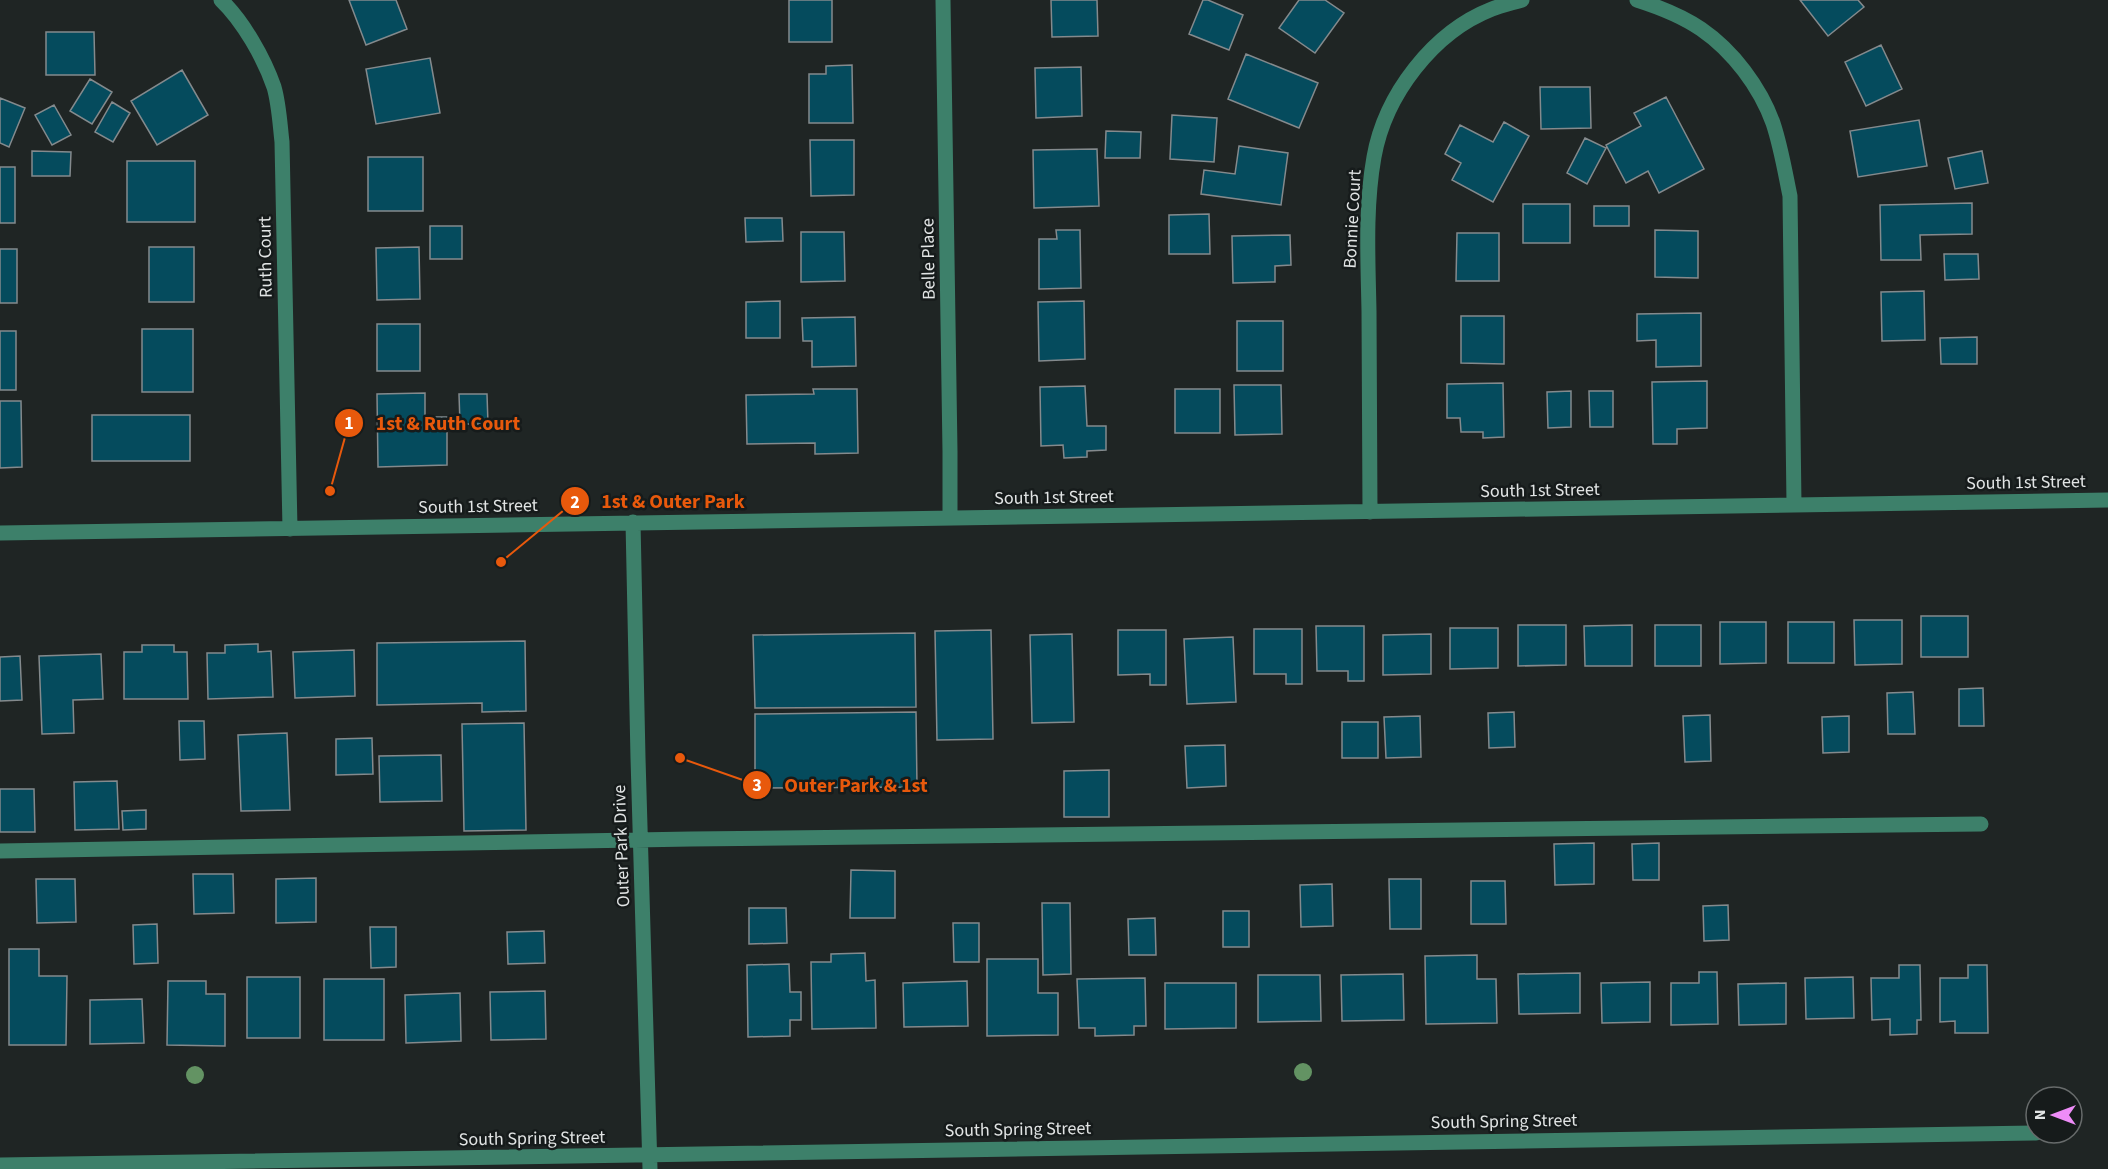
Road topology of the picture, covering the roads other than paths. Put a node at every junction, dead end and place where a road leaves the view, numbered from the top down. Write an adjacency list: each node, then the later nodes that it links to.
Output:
1 (221, 0): 10 (street, Ruth Court)
2 (943, 0): 8 (street, Belle Place)
3 (1522, 0): 7 (street, Bonnie Court)
4 (1637, 0): 6 (street)
5 (2108, 500): 6 (street, South 1st Street)
6 (1794, 504): 7 (street, South 1st Street)
7 (1370, 512): 8 (street, South 1st Street)
8 (950, 518): 9 (street, South 1st Street)
9 (633, 522): 10 (street, South 1st Street); 13 (street, Outer Park Drive)
10 (290, 529): 11 (street, South 1st Street)
11 (0, 533)
12 (1981, 824): 13 (street)
13 (640, 840): 14 (street); 16 (street, Outer Park Drive)
14 (0, 851)
15 (2024, 1133): 16 (street, South Spring Street)
16 (649, 1162): 17 (street, South Spring Street)
17 (0, 1165)

